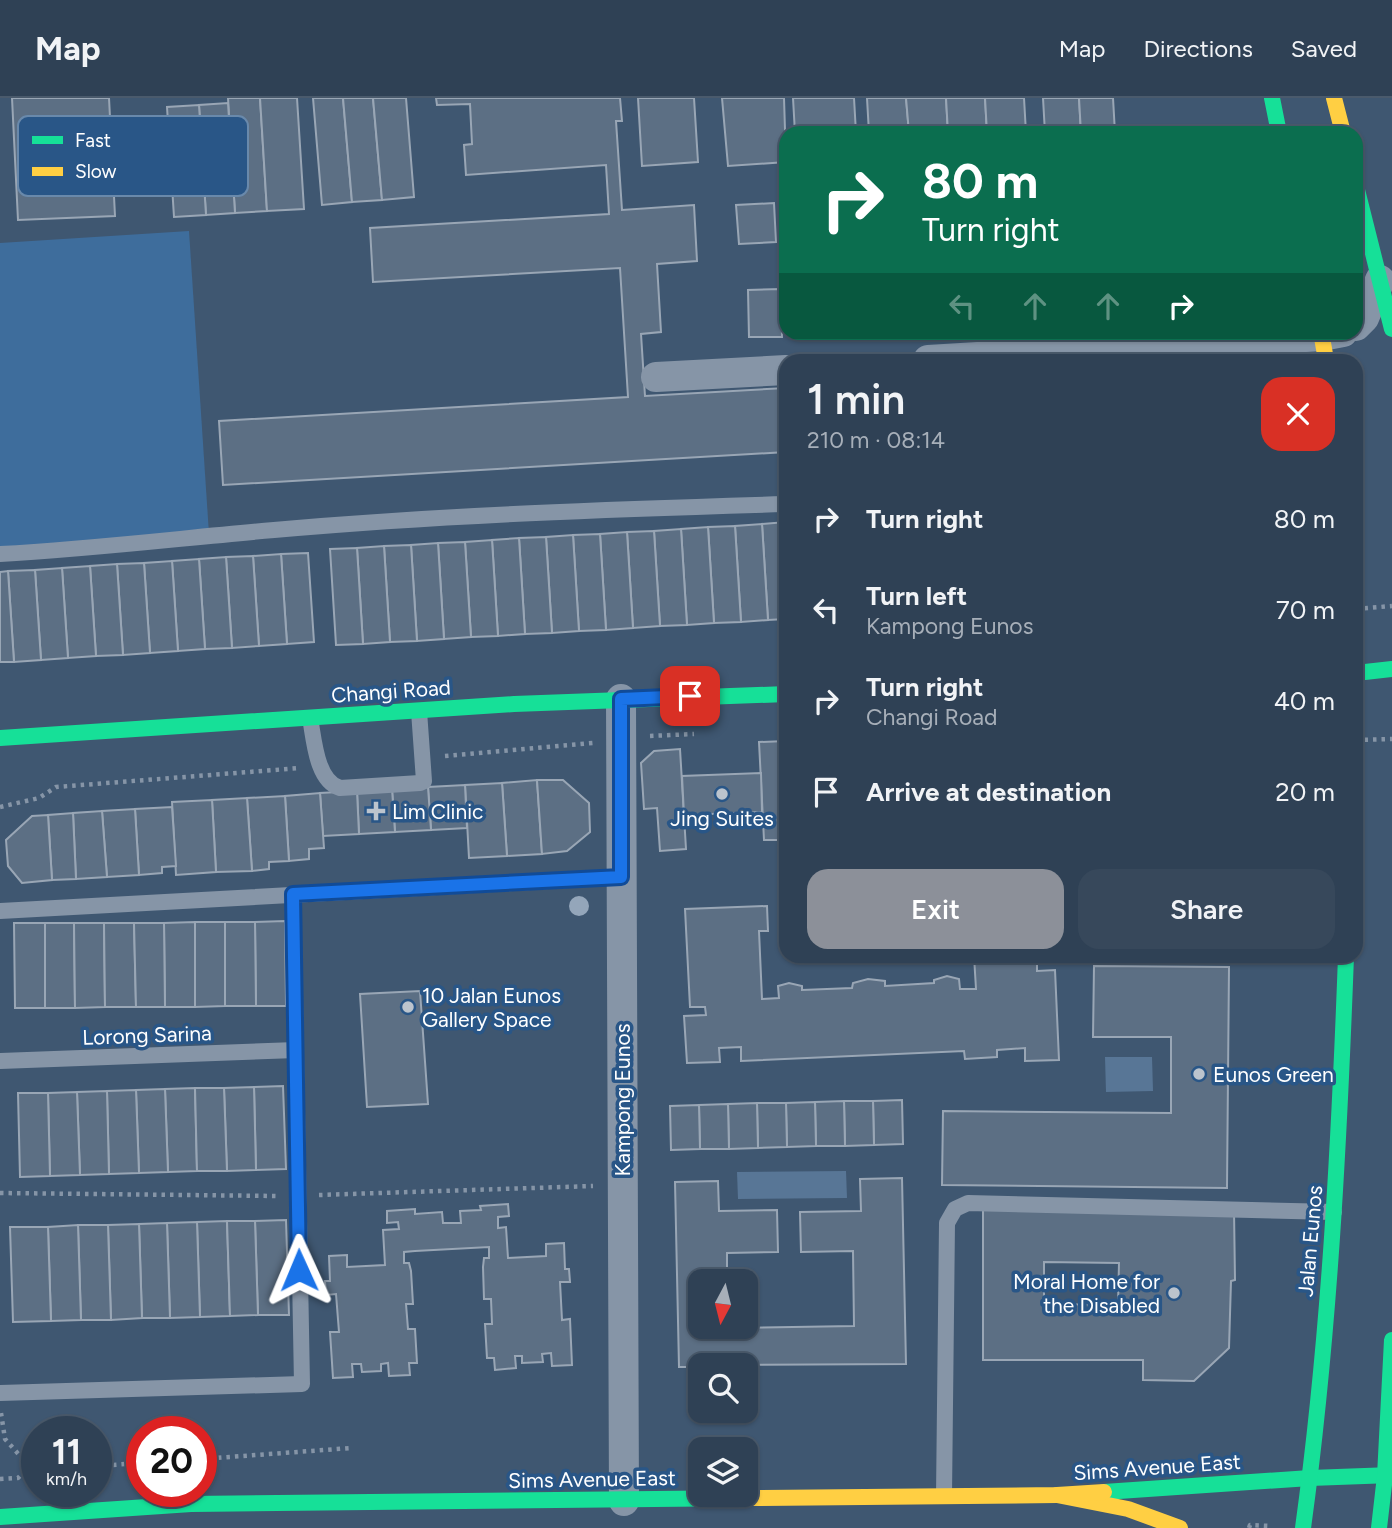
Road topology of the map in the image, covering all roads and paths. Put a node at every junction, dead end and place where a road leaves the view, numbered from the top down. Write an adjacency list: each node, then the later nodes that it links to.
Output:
1 (1272, 98): 3 (main road)
2 (1334, 98): 4 (main road)
3 (1278, 126)
4 (1341, 126)
5 (1363, 212): 6 (main road)
6 (1368, 230): 7 (main road); 8 (main road)
7 (1363, 238)
8 (1380, 280): 9 (street); 10 (main road)
9 (1363, 319)
10 (1392, 328)
11 (1328, 340): 12 (street)
12 (1048, 354)
13 (779, 370): 14 (street)
14 (656, 377)
15 (779, 504): 16 (lane)
16 (0, 554)
17 (1392, 606): 18 (path)
18 (1363, 608)
19 (1392, 670): 20 (main road)
20 (1363, 672)
21 (779, 694): 22 (main road, Changi Road)
22 (621, 699): 23 (main road, Changi Road); 28 (street, Kampong Eunos)
23 (419, 710): 24 (main road, Changi Road); 24 (lane)
24 (310, 718): 25 (main road, Changi Road)
25 (0, 738)
26 (1392, 739): 27 (path)
27 (1363, 740)
28 (621, 877): 29 (lane); 47 (street, Kampong Eunos)
29 (293, 894): 30 (lane); 32 (lane)
30 (0, 911)
31 (1346, 963): 34 (main road, Jalan Eunos)
32 (296, 1050): 33 (lane, Lorong Sarina); 36 (lane)
33 (0, 1061)
34 (1334, 1212): 43 (main road, Jalan Eunos); 46 (lane)
35 (1392, 1340): 42 (main road)
36 (0, 1393)
37 (0, 1402): 39 (path)
38 (352, 1448): 40 (path)
39 (21, 1457)
40 (217, 1458)
41 (21, 1475): 44 (path)
42 (1388, 1476): 43 (main road, Sims Avenue East); 51 (main road)
43 (1310, 1478): 45 (main road, Sims Avenue East); 50 (main road, Jalan Eunos)
44 (0, 1479)
45 (1057, 1495): 46 (main road, Sims Avenue East); 49 (main road)
46 (944, 1496): 47 (main road, Sims Avenue East)
47 (624, 1501): 48 (main road, Sims Avenue East)
48 (0, 1517)
49 (1180, 1528)
50 (1303, 1528)
51 (1379, 1528)

